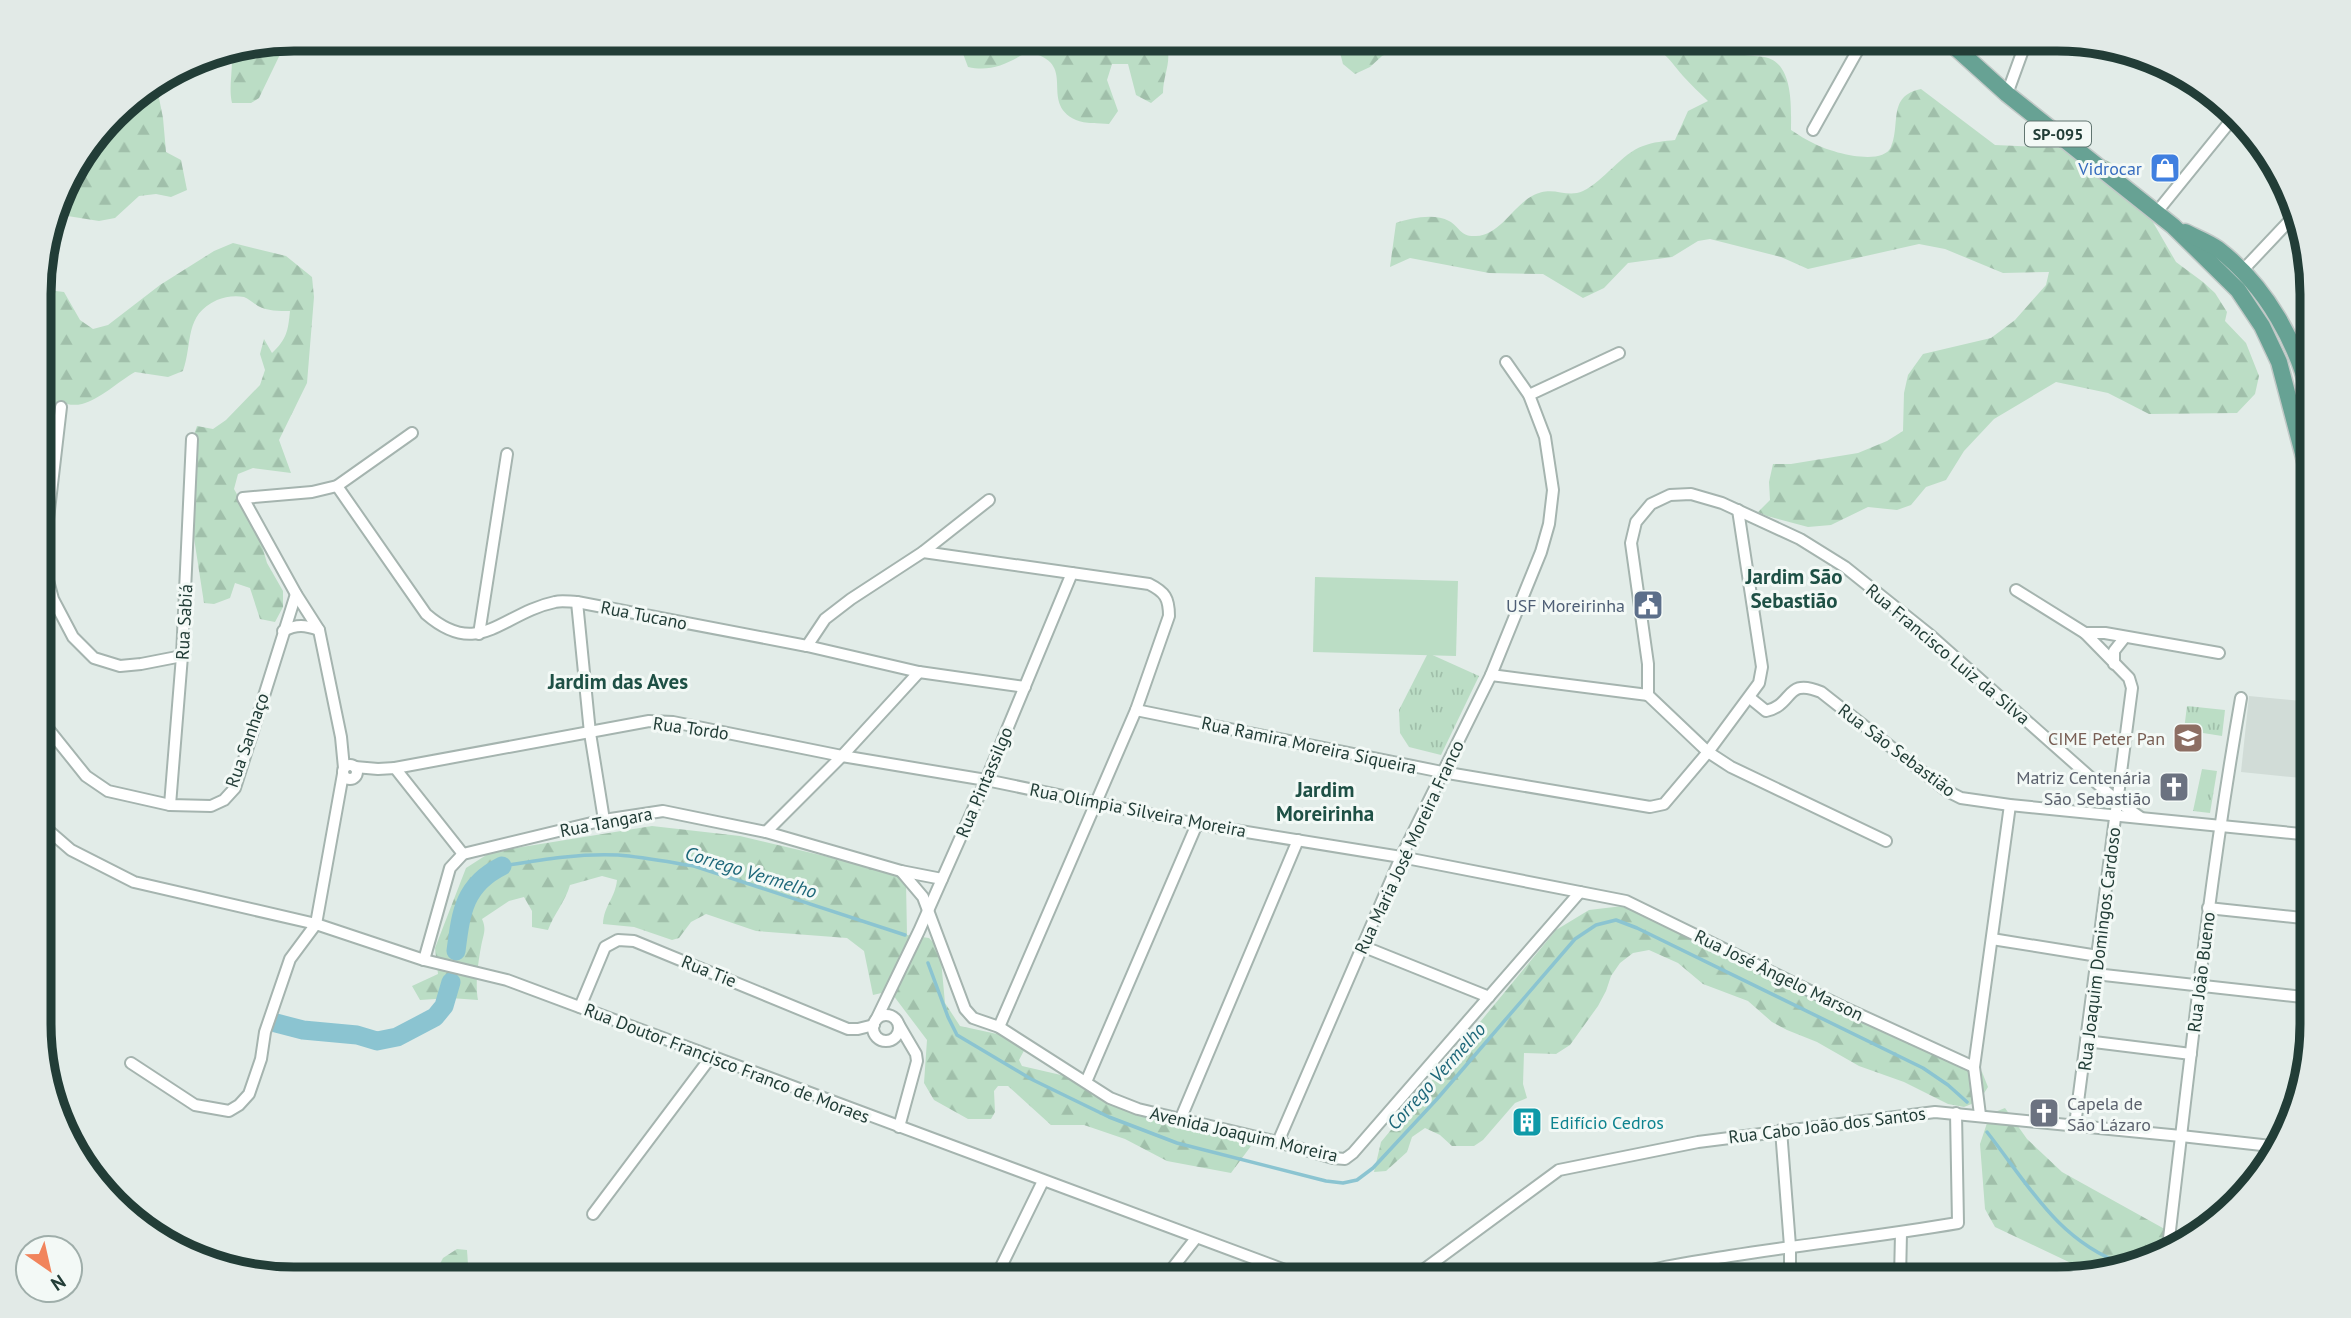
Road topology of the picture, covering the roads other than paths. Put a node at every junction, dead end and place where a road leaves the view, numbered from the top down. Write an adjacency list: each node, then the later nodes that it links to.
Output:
1 (1857, 51): 6 (street)
2 (1960, 51): 4 (main road, SP-095)
3 (2022, 51): 4 (street)
4 (2007, 94): 7 (main road, SP-095)
5 (2229, 122): 7 (street)
6 (1813, 130)
7 (2156, 213): 9 (main road, SP-095)
8 (2289, 222): 10 (street)
9 (2173, 226): 10 (main road, SP-095); 18 (main road, SP-095)
10 (2242, 271): 13 (main road, SP-095)
11 (1619, 353): 14 (street)
12 (1506, 362): 14 (street, Rua Maria José Moreira Franco)
13 (2300, 362)
14 (1529, 395): 42 (street, Rua Maria José Moreira Franco)
15 (61, 407): 21 (street)
16 (412, 433): 20 (street)
17 (192, 439): 39 (street, Rua Sabiá)
18 (2300, 440)
19 (507, 454): 35 (street)
20 (337, 486): 30 (street); 35 (street)
21 (51, 493)
22 (989, 500): 26 (street)
23 (1738, 510): 24 (street, Rua Francisco Luiz da Silva); 25 (street, Rua Ramira Moreira Siqueira); 44 (street, Rua Francisco Luiz da Silva)
24 (1766, 523): 25 (street); 59 (street, Rua Francisco Luiz da Silva)
25 (1742, 536): 45 (street, Rua Ramira Moreira Siqueira)
26 (923, 552): 27 (street); 37 (street)
27 (1072, 573): 43 (street, Rua Pintassilgo); 47 (street)
28 (2016, 590): 34 (street)
29 (51, 592): 39 (street)
30 (296, 594): 32 (street); 33 (street, Rua Sanhaço)
31 (577, 602): 35 (street, Rua Tucano); 37 (street, Rua Tucano); 49 (street)
32 (319, 630): 33 (street); 55 (street)
33 (283, 631): 62 (street, Rua Sanhaço)
34 (2085, 633): 36 (street); 40 (street, Rua Joaquim Domingos Cardoso)
35 (479, 634)
36 (2125, 637): 38 (street); 40 (street)
37 (807, 646): 41 (street, Rua Tucano)
38 (2219, 653)
39 (182, 656): 62 (street, Rua Sabiá)
40 (2114, 664): 59 (street, Rua Joaquim Domingos Cardoso)
41 (919, 672): 43 (street, Rua Tucano); 51 (street)
42 (1491, 675): 44 (street); 56 (street, Rua Maria José Moreira Franco)
43 (1025, 687): 57 (street, Rua Pintassilgo)
44 (1648, 695): 50 (street)
45 (1750, 698): 50 (street, Rua Ramira Moreira Siqueira); 63 (street, Rua São Sebastião)
46 (2241, 698): 68 (street, Rua João Bueno)
47 (1136, 710): 56 (street, Rua Ramira Moreira Siqueira); 61 (street)
48 (51, 732): 62 (street, Rua Sanhaço)
49 (590, 733): 51 (street, Rua Tordo); 52 (street, Rua Tordo); 66 (street)
50 (1708, 752): 56 (street, Rua Ramira Moreira Siqueira); 73 (street)
51 (842, 756): 57 (street, Rua Tordo); 69 (street)
52 (421, 762): 53 (street, Rua Tordo); 58 (street)
53 (396, 768): 54 (street, Rua Tordo); 58 (street)
54 (379, 769): 55 (street, Rua Tordo); 60 (street)
55 (350, 772): 82 (street)
56 (1442, 772): 75 (street, Rua Maria José Moreira Franco)
57 (986, 780): 61 (street, Rua Olímpia Silveira Moreira); 77 (street, Rua Pintassilgo)
58 (411, 786): 60 (street)
59 (2117, 801): 64 (street, Rua Joaquim Domingos Cardoso); 65 (street, Rua Francisco Luiz da Silva)
60 (420, 802): 74 (street)
61 (1096, 803): 67 (street, Rua Olímpia Silveira Moreira); 97 (street)
62 (170, 804)
63 (2010, 806): 64 (street, Rua São Sebastião); 85 (street)
64 (2116, 816): 65 (street, Rua São Sebastião); 87 (street, Rua Joaquim Domingos Cardoso)
65 (2140, 817): 68 (street, Rua São Sebastião)
66 (604, 820): 69 (street, Rua Tangara); 74 (street, Rua Tangara)
67 (1197, 824): 72 (street, Rua Olímpia Silveira Moreira); 105 (street)
68 (2219, 827): 71 (street, Rua São Sebastião); 79 (street, Rua João Bueno)
69 (766, 832): 76 (street, Rua Tangara)
70 (51, 833): 82 (street, Rua Doutor Francisco Franco de Moraes)
71 (2300, 834)
72 (1298, 840): 75 (street, Rua Olímpia Silveira Moreira); 108 (street)
73 (1886, 841)
74 (463, 854): 88 (street)
75 (1401, 857): 78 (street, Rua Olímpia Silveira Moreira); 86 (street, Rua Maria José Moreira Franco)
76 (901, 871): 77 (street, Rua Tangara); 80 (street, Avenida Joaquim Moreira)
77 (942, 879): 80 (street, Rua Pintassilgo)
78 (1580, 892): 92 (street, Avenida Joaquim Moreira); 104 (street, Rua José Ângelo Marson)
79 (2208, 908): 81 (street); 90 (street, Rua João Bueno)
80 (928, 909): 83 (street, Rua Pintassilgo); 84 (street, Avenida Joaquim Moreira)
81 (2300, 918)
82 (316, 924): 88 (street, Rua Doutor Francisco Franco de Moraes); 103 (street)
83 (919, 931): 84 (street); 91 (street, Rua Pintassilgo)
84 (941, 939): 97 (street, Avenida Joaquim Moreira)
85 (1992, 939): 87 (street); 104 (street)
86 (1362, 946): 92 (street); 113 (street, Rua Maria José Moreira Franco)
87 (2098, 956): 89 (street, Rua Joaquim Domingos Cardoso)
88 (424, 960): 94 (street, Rua Doutor Francisco Franco de Moraes)
89 (2095, 974): 90 (street); 99 (street, Rua Joaquim Domingos Cardoso)
90 (2199, 985): 93 (street); 101 (street, Rua João Bueno)
91 (891, 987): 95 (street); 96 (street, Rua Pintassilgo)
92 (1489, 997): 113 (street, Avenida Joaquim Moreira)
93 (2300, 997)
94 (580, 1007): 96 (street, Rua Tie); 102 (street, Rua Doutor Francisco Franco de Moraes)
95 (897, 1021): 96 (street); 98 (street); 100 (street)
96 (875, 1023): 98 (street)
97 (999, 1027): 105 (street, Avenida Joaquim Moreira)
98 (889, 1040): 100 (street)
99 (2087, 1041): 101 (street); 109 (street, Rua Joaquim Domingos Cardoso)
100 (916, 1054): 110 (street)
101 (2191, 1054): 112 (street, Rua João Bueno)
102 (711, 1056): 110 (street, Rua Doutor Francisco Franco de Moraes); 116 (street)
103 (131, 1063)
104 (1974, 1067): 107 (street)
105 (1086, 1082): 108 (street, Avenida Joaquim Moreira)
106 (1956, 1113): 107 (street, Rua Cabo João dos Santos); 111 (street, Rua Cabo João dos Santos); 117 (street)
107 (1980, 1115): 109 (street, Rua Cabo João dos Santos)
108 (1180, 1120): 113 (street, Avenida Joaquim Moreira)
109 (2076, 1125): 112 (street, Rua Cabo João dos Santos)
110 (899, 1127): 115 (street, Rua Doutor Francisco Franco de Moraes)
111 (1781, 1130): 120 (street); 124 (street, Rua Cabo João dos Santos)
112 (2181, 1136): 114 (street, Rua Cabo João dos Santos); 119 (street, Rua João Bueno)
113 (1278, 1142)
114 (2268, 1146)
115 (1043, 1181): 118 (street, Rua Doutor Francisco Franco de Moraes); 121 (street)
116 (593, 1213)
117 (1901, 1233): 120 (street); 127 (street)
118 (1196, 1238): 122 (street); 123 (street, Rua Doutor Francisco Franco de Moraes)
119 (2169, 1240)
120 (1790, 1246): 125 (street); 126 (street)
121 (1001, 1267)
122 (1173, 1267)
123 (1276, 1267)
124 (1426, 1267)
125 (1660, 1267)
126 (1790, 1267)
127 (1900, 1267)

